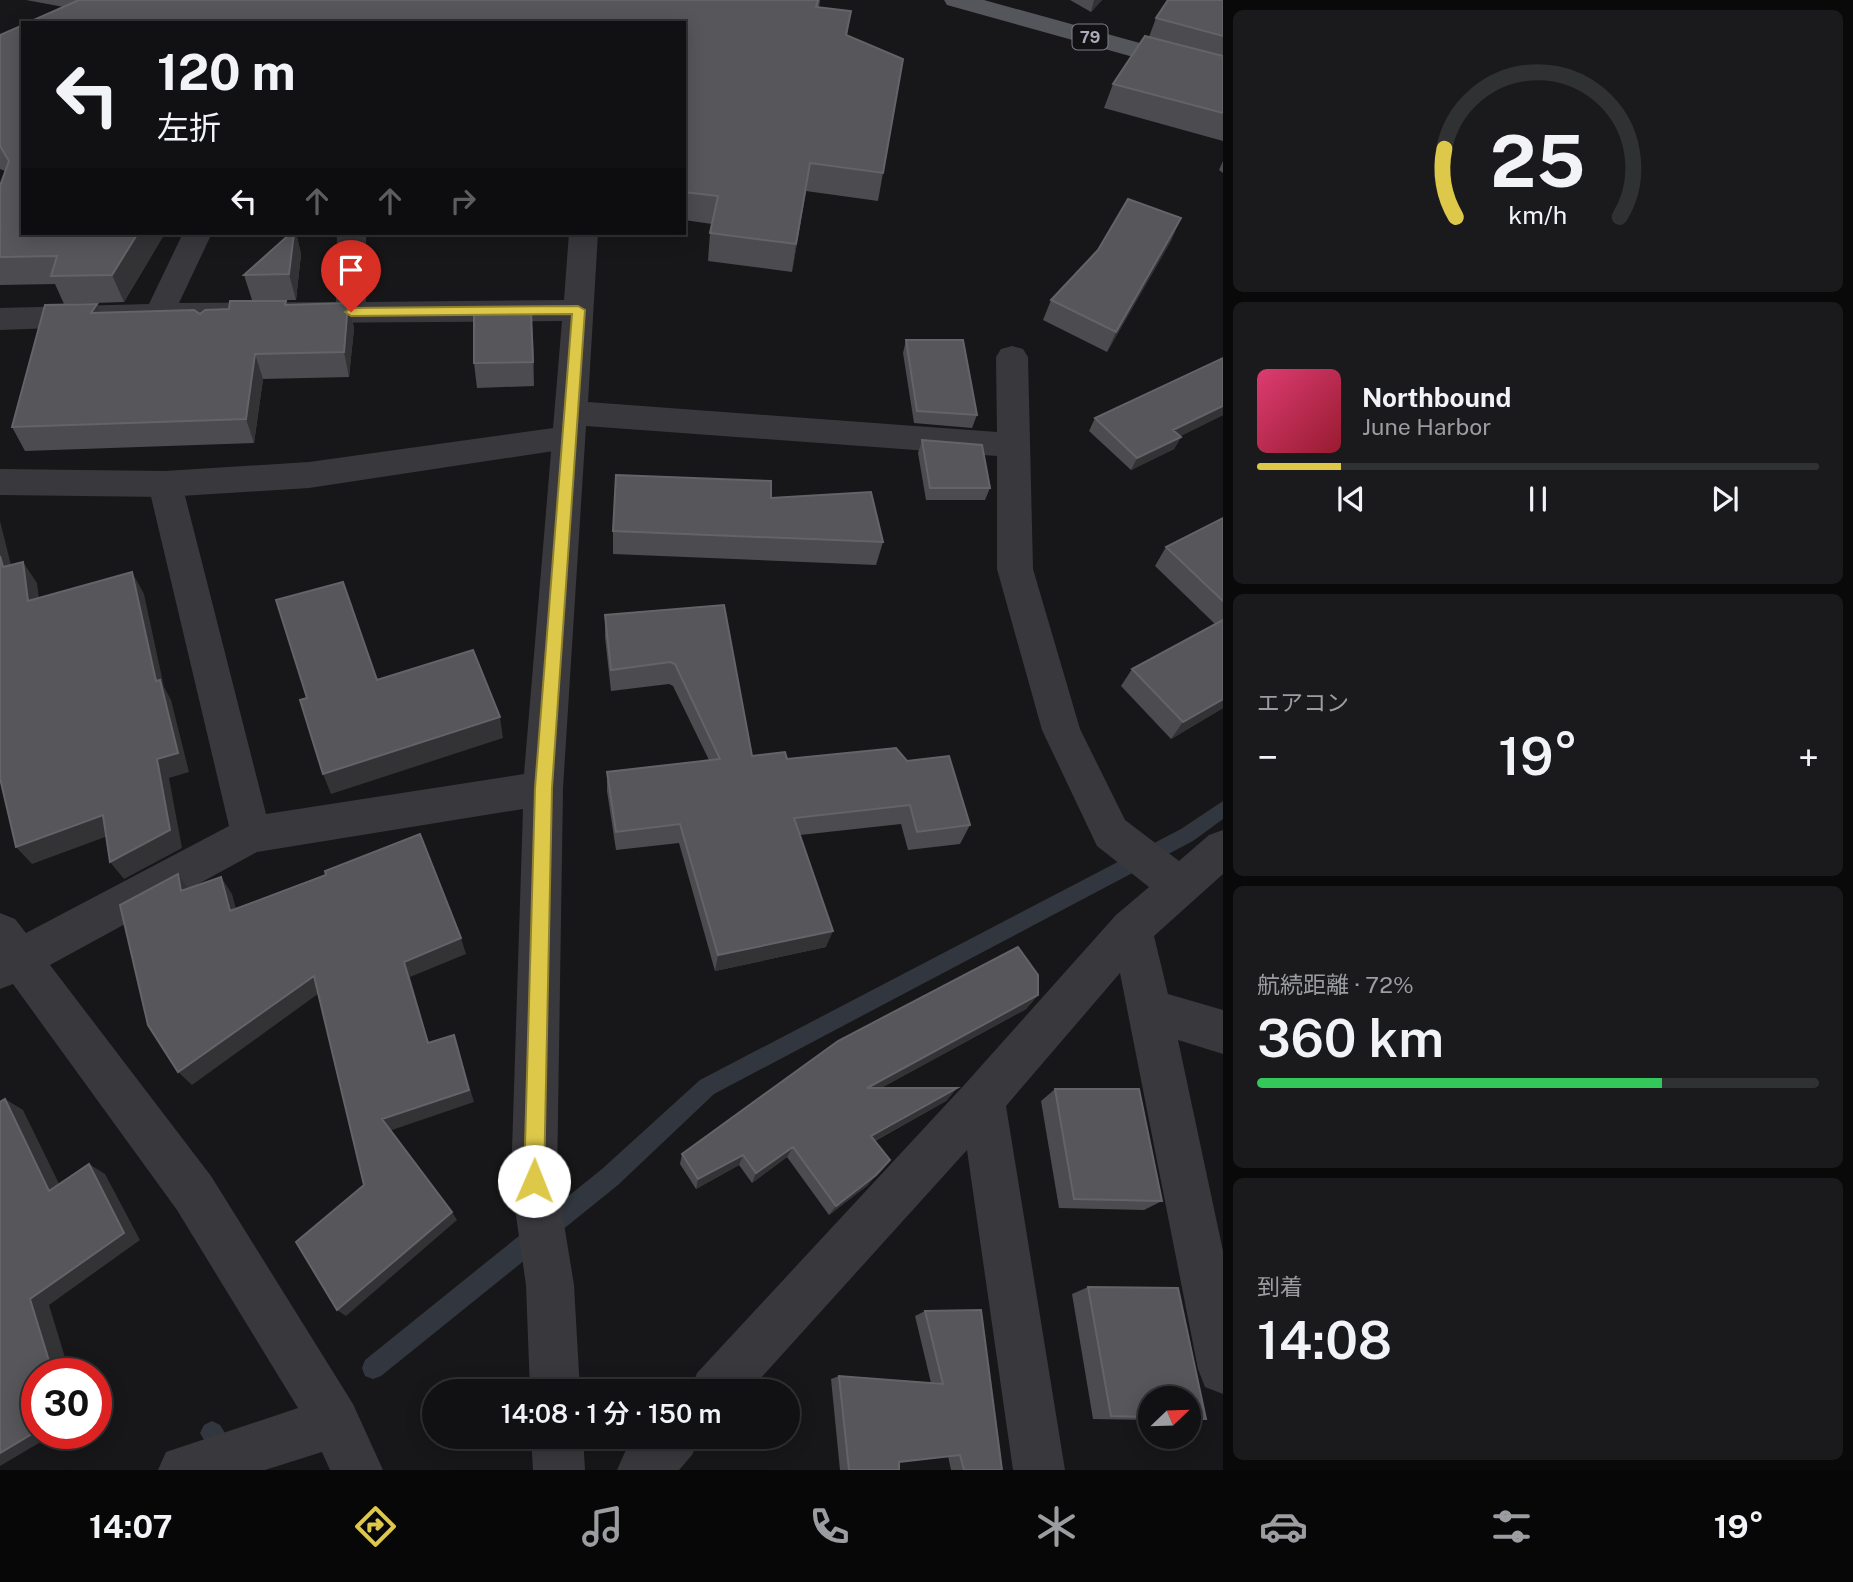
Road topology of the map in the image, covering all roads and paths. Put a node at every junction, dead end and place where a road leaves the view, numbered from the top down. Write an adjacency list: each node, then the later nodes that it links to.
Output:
1 (956, 0): 2 (main road, 79)
2 (1223, 74)
3 (196, 235): 8 (street)
4 (351, 235): 7 (street)
5 (584, 235): 6 (street)
6 (578, 310): 7 (street); 11 (street)
7 (351, 312): 8 (street)
8 (159, 314): 9 (street)
9 (0, 319)
10 (1012, 357): 12 (street)
11 (569, 426): 12 (street); 14 (street); 15 (street)
12 (1013, 445): 18 (street)
13 (0, 482): 14 (street)
14 (165, 484): 16 (street)
15 (543, 788): 16 (street); 25 (street)
16 (251, 835): 20 (street)
17 (1223, 848): 18 (street)
18 (1176, 883): 19 (street)
19 (1131, 929): 21 (street); 23 (street)
20 (6, 953): 27 (street)
21 (1150, 1010): 22 (street); 24 (street)
22 (1223, 1032)
23 (982, 1099): 26 (street); 34 (street)
24 (1223, 1369)
25 (554, 1379)
26 (726, 1379)
27 (335, 1422): 30 (street); 31 (street)
28 (558, 1449): 32 (street)
29 (663, 1449): 33 (street)
30 (185, 1469)
31 (357, 1470)
32 (559, 1470)
33 (643, 1470)
34 (1039, 1470)

